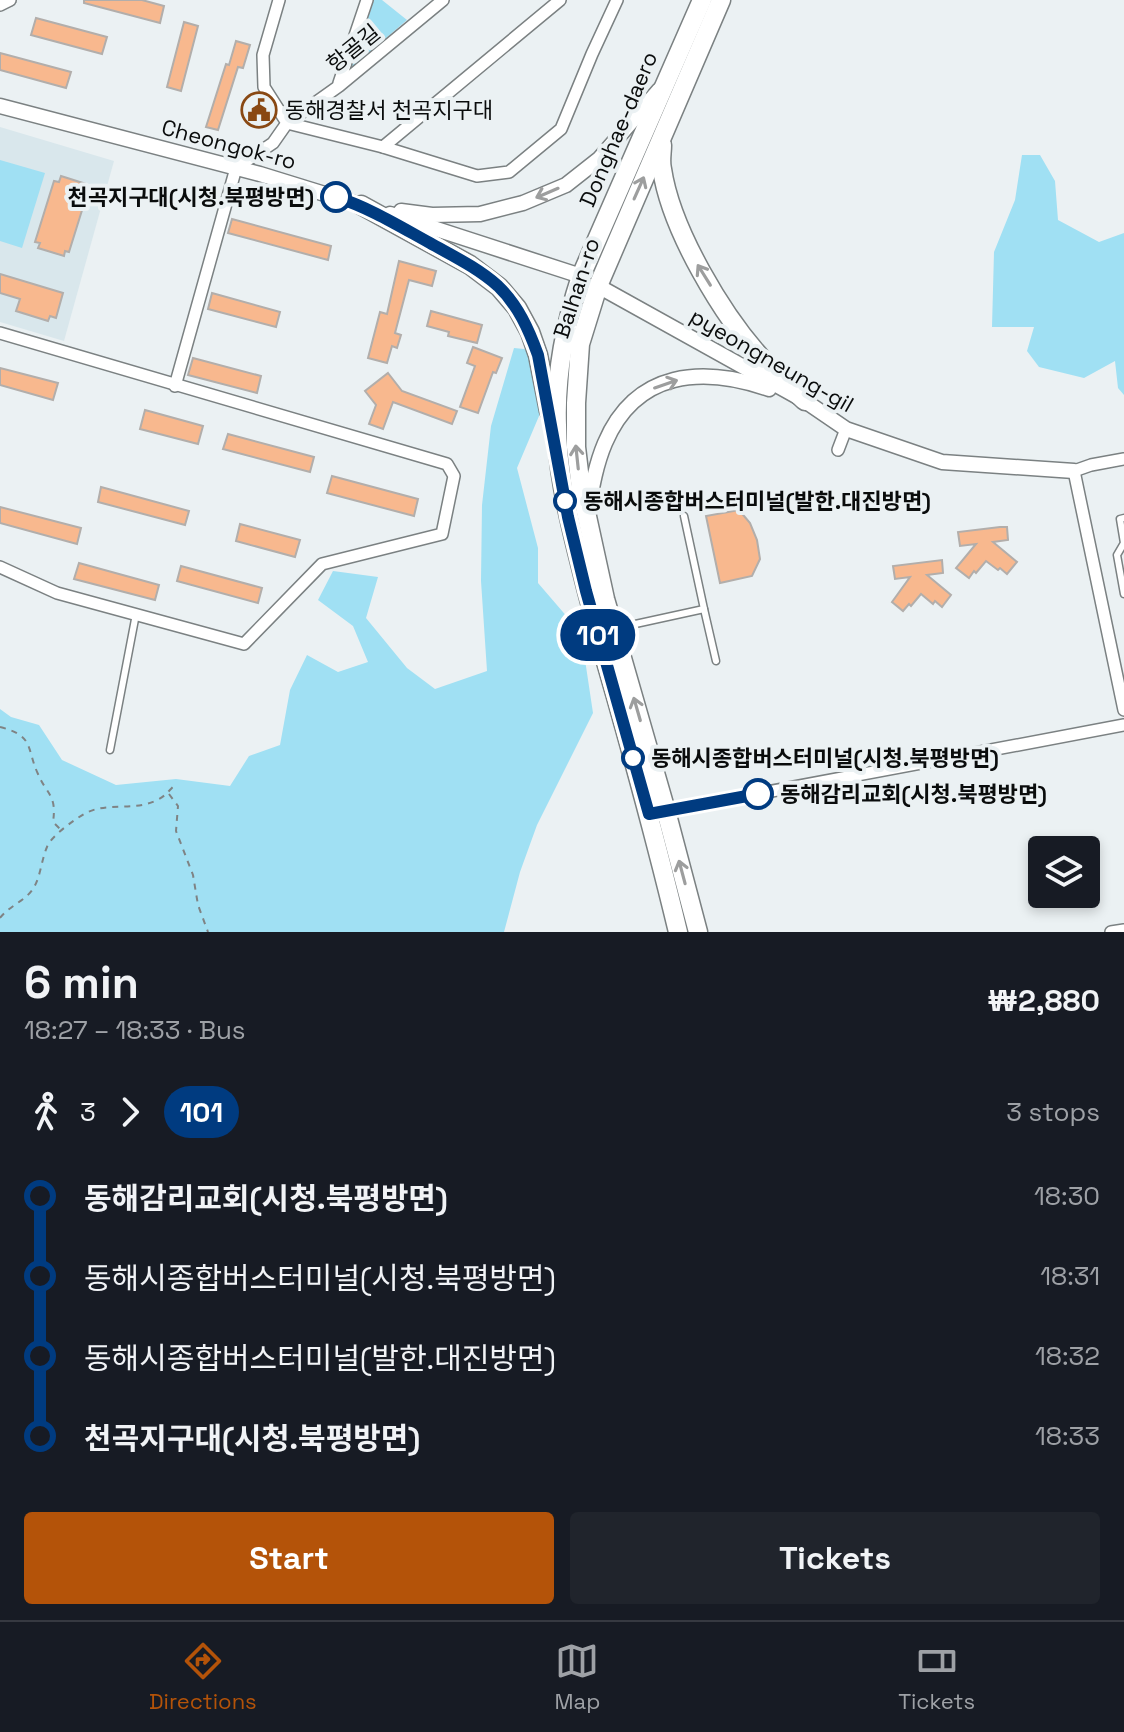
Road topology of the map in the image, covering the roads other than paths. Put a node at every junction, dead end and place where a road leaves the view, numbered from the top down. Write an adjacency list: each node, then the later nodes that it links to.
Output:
1 (10, 0): 10 (street)
2 (279, 0): 15 (street)
3 (367, 0): 13 (street)
4 (443, 0): 13 (street, 항골길)
5 (617, 0): 17 (street)
6 (685, 0): 11 (main road)
7 (702, 0): 11 (main road, Donghae-daero)
8 (721, 0): 16 (main road, Balhan-ro)
9 (555, 2): 17 (street)
10 (0, 5)
11 (690, 25): 12 (main road, Donghae-daero)
12 (664, 84): 19 (street, one-way to 19); 20 (main road, Donghae-daero)
13 (339, 86): 15 (street, 항골길)
14 (0, 106): 18 (street, Cheongok-ro)
15 (287, 123): 17 (street); 18 (street, 항골길)
16 (662, 133): 21 (main road, Balhan-ro, one-way to 16); 24 (main road, one-way to 16)
17 (383, 147)
18 (236, 168): 19 (street, Cheongok-ro); 23 (street)
19 (361, 205): 20 (street, Cheongok-ro); 28 (main road)
20 (581, 276): 21 (main road); 28 (main road, Donghae-daero)
21 (598, 286): 24 (street, pyeongneung-gil); 30 (main road, Balhan-ro, one-way to 21)
22 (0, 333): 23 (street)
23 (175, 386): 36 (street)
24 (805, 401): 25 (street, pyeongneung-gil); 30 (street, one-way to 24)
25 (846, 429): 26 (street); 29 (street, pyeongneung-gil)
26 (838, 450)
27 (1124, 459): 29 (street, pyeongneung-gil)
28 (560, 471): 42 (main road, Donghae-daero)
29 (1074, 471): 39 (street)
30 (587, 514): 37 (main road, Balhan-ro)
31 (684, 516): 35 (lane)
32 (1124, 518): 34 (lane)
33 (0, 567): 36 (street)
34 (1124, 594)
35 (704, 609): 37 (lane); 38 (lane)
36 (136, 614): 41 (lane)
37 (614, 628): 42 (main road, Balhan-ro, one-way to 37)
38 (716, 661)
39 (1124, 710)
40 (1124, 725): 42 (street)
41 (110, 750)
42 (658, 813): 44 (main road, Donghae-daero); 45 (main road, Balhan-ro, one-way to 42)
43 (1124, 930): 46 (street)
44 (678, 932)
45 (698, 932)
46 (1111, 932)

